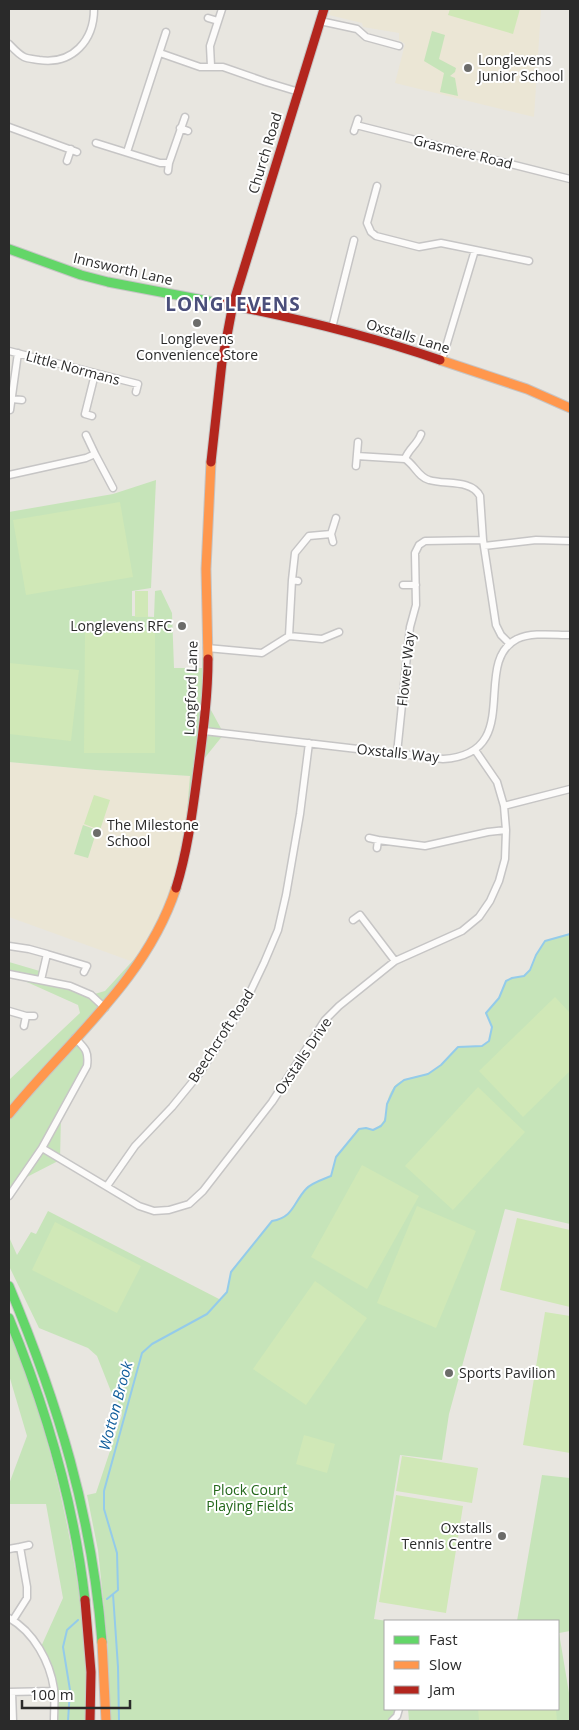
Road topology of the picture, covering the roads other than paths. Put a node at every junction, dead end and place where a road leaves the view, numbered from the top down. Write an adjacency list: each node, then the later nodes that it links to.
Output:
1 (94, 9): 9 (street)
2 (222, 9): 5 (street)
3 (324, 9): 6 (main road, Church Road)
4 (208, 18): 5 (street)
5 (218, 21): 11 (street)
6 (320, 21): 8 (street); 12 (main road, Church Road)
7 (166, 32): 10 (street)
8 (395, 43)
9 (9, 44)
10 (160, 54): 11 (street); 19 (street)
11 (211, 66): 12 (street)
12 (299, 92): 33 (main road, Church Road)
13 (185, 117): 16 (street)
14 (356, 125): 23 (street, Grasmere Road)
15 (9, 127): 20 (street)
16 (180, 128): 17 (street); 21 (street)
17 (188, 131)
18 (96, 143): 19 (street)
19 (127, 152): 21 (street)
20 (67, 161)
21 (169, 164): 22 (street)
22 (168, 171)
23 (570, 179)
24 (378, 190): 29 (street)
25 (354, 240): 26 (street)
26 (352, 248): 28 (street); 34 (street)
27 (9, 249): 33 (main road, Innsworth Lane)
28 (361, 250)
29 (475, 250): 30 (street); 37 (street)
30 (521, 260): 31 (street); 32 (street)
31 (529, 261)
32 (520, 268)
33 (233, 305): 34 (main road, Oxstalls Lane); 65 (main road, Longford Lane)
34 (332, 328): 37 (main road, Oxstalls Lane)
35 (9, 351): 36 (street, Little Normans)
36 (18, 353): 38 (street, Little Normans); 40 (street)
37 (442, 360): 42 (main road, Oxstalls Lane)
38 (95, 374): 39 (street, Little Normans); 44 (street)
39 (136, 392)
40 (12, 399): 41 (street); 43 (street)
41 (22, 400)
42 (570, 408)
43 (10, 410)
44 (92, 416)
45 (422, 433): 50 (street)
46 (86, 435): 48 (street)
47 (358, 442): 49 (street)
48 (95, 454): 52 (street); 53 (street)
49 (357, 456): 50 (street); 51 (street)
50 (405, 459): 58 (street)
51 (356, 466)
52 (9, 475)
53 (113, 488)
54 (336, 518): 55 (street)
55 (332, 534): 57 (street); 63 (street)
56 (570, 541): 58 (street, Flower Way)
57 (333, 542)
58 (483, 543): 59 (street, Flower Way); 64 (street)
59 (416, 584): 60 (street); 69 (street, Flower Way)
60 (403, 585)
61 (339, 632): 63 (street)
62 (570, 635): 64 (street)
63 (289, 636): 65 (street)
64 (510, 644): 68 (street)
65 (207, 648): 66 (main road, Longford Lane)
66 (204, 731): 67 (street, Oxstalls Way); 83 (main road, Longford Lane)
67 (309, 743): 69 (street, Oxstalls Way); 91 (street, Beechcroft Road)
68 (475, 750): 69 (street, Oxstalls Way); 71 (street, Oxstalls Drive)
69 (397, 753)
70 (570, 789): 71 (street)
71 (504, 806): 72 (street, Oxstalls Drive)
72 (506, 830): 74 (street); 79 (street, Oxstalls Drive)
73 (369, 838): 74 (street)
74 (378, 840): 75 (street)
75 (377, 848)
76 (353, 920): 79 (street)
77 (9, 946): 78 (street)
78 (47, 954): 80 (street); 82 (street)
79 (395, 961): 91 (street, Oxstalls Drive)
80 (87, 966)
81 (9, 974): 82 (street)
82 (41, 980): 83 (street)
83 (105, 1008): 88 (main road, Longford Lane)
84 (9, 1011): 85 (street)
85 (26, 1016): 86 (street); 87 (street)
86 (34, 1016)
87 (24, 1026)
88 (75, 1038): 89 (main road, Longford Lane); 90 (street)
89 (9, 1114)
90 (42, 1148): 91 (street, Oxstalls Drive); 92 (street)
91 (107, 1186)
92 (9, 1196)
93 (9, 1286): 105 (main road)
94 (9, 1318): 104 (main road)
95 (29, 1545): 96 (street)
96 (20, 1547): 97 (street); 98 (street)
97 (9, 1549)
98 (11, 1619): 99 (street)
99 (54, 1691): 100 (street); 103 (street)
100 (10, 1692): 102 (street)
101 (399, 1710): 106 (street)
102 (12, 1721)
103 (54, 1721)
104 (90, 1721)
105 (106, 1721)
106 (392, 1721)

